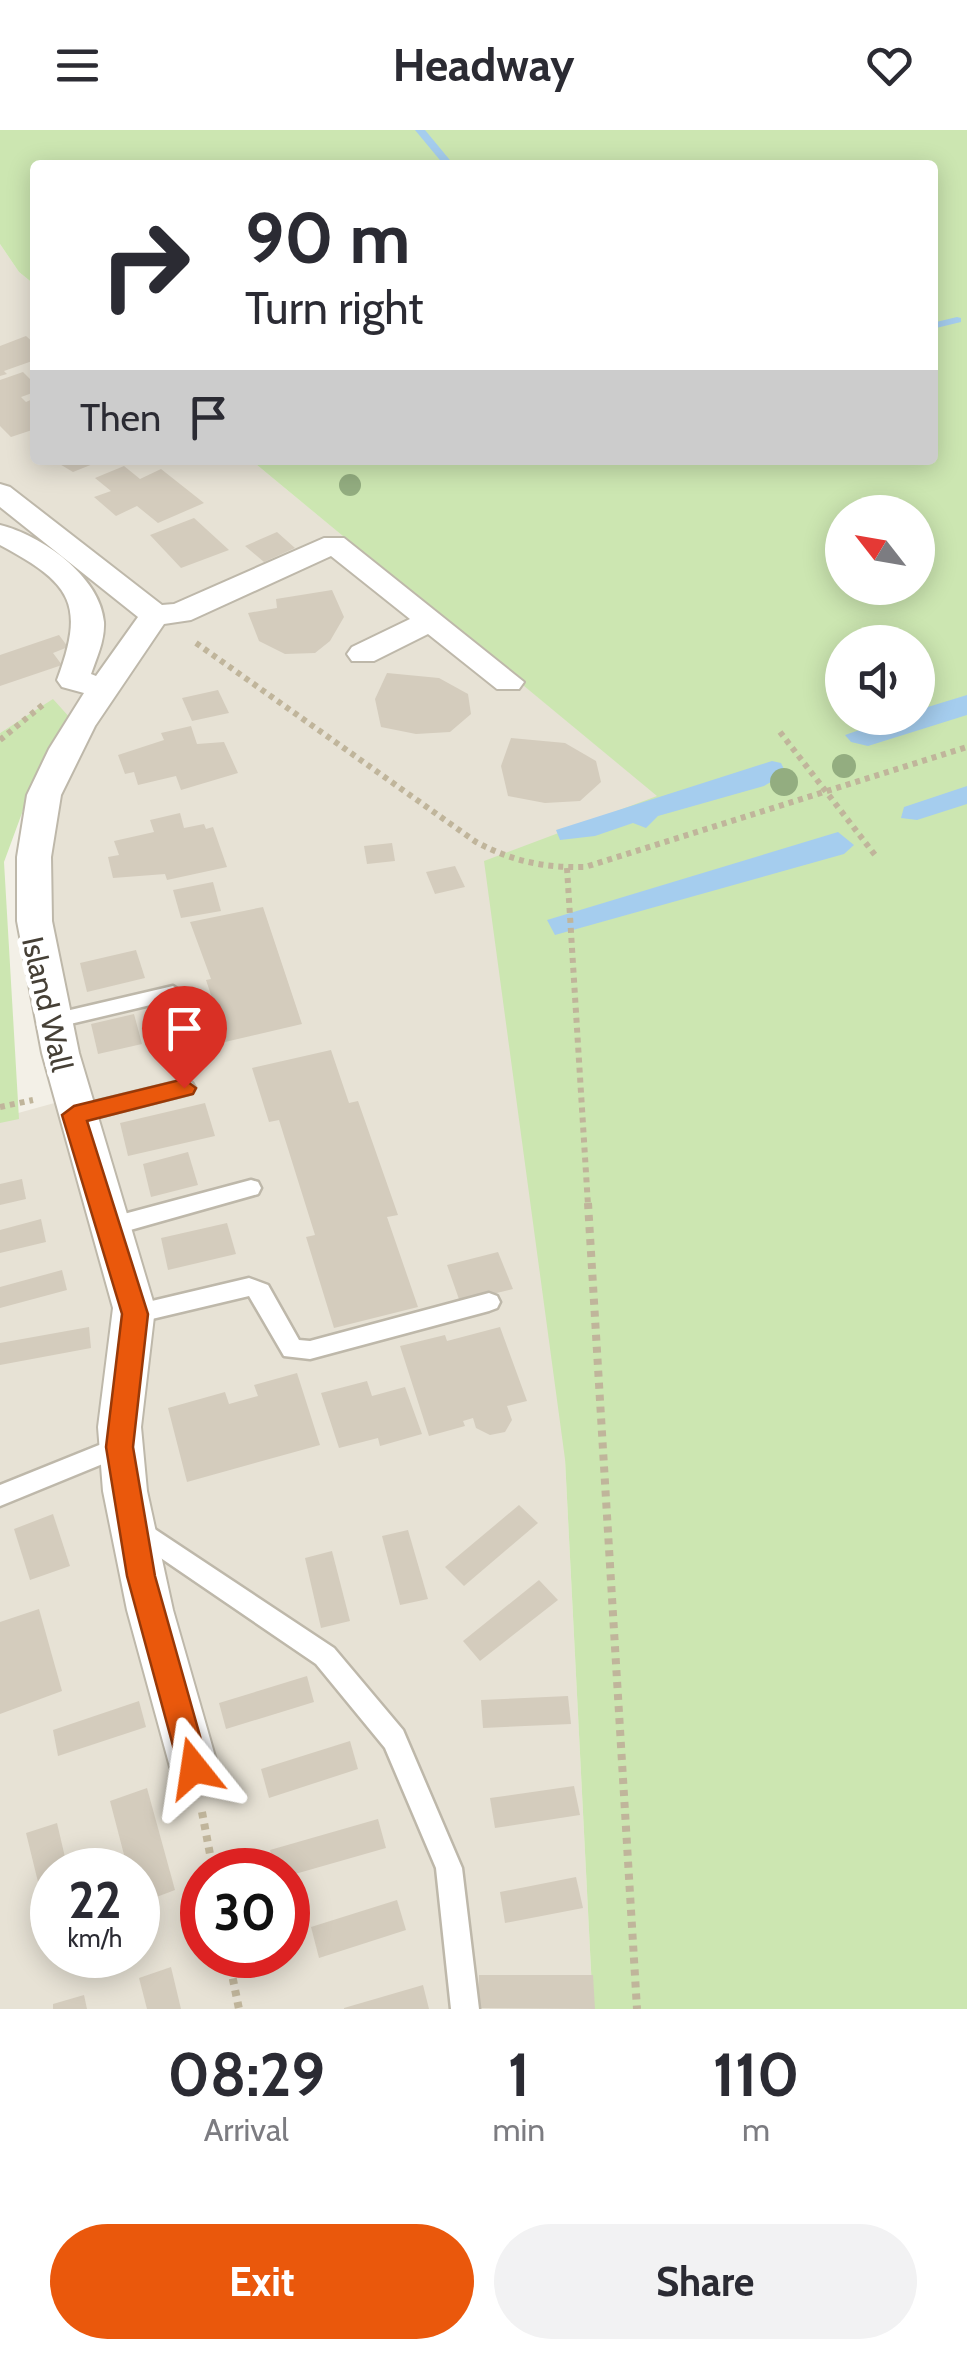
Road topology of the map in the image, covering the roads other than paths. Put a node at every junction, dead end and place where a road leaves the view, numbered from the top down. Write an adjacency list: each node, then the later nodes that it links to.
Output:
1 (0, 494): 3 (street)
2 (0, 534): 7 (street)
3 (155, 615): 4 (street); 7 (street, Island Wall)
4 (430, 621): 5 (street); 6 (street)
5 (362, 654)
6 (508, 682)
7 (90, 684): 9 (street, Island Wall)
8 (173, 992): 9 (lane)
9 (50, 1022): 11 (street, Island Wall)
10 (184, 1088): 11 (lane)
11 (74, 1115): 13 (street, Island Wall)
12 (252, 1188): 13 (lane)
13 (109, 1227): 15 (street, Island Wall)
14 (489, 1302): 15 (lane)
15 (135, 1314): 16 (street, Island Wall)
16 (120, 1447): 17 (lane); 18 (street, Island Wall)
17 (0, 1496)
18 (133, 1525): 19 (street, Island Wall); 20 (lane)
19 (194, 1768)
20 (465, 2009)

